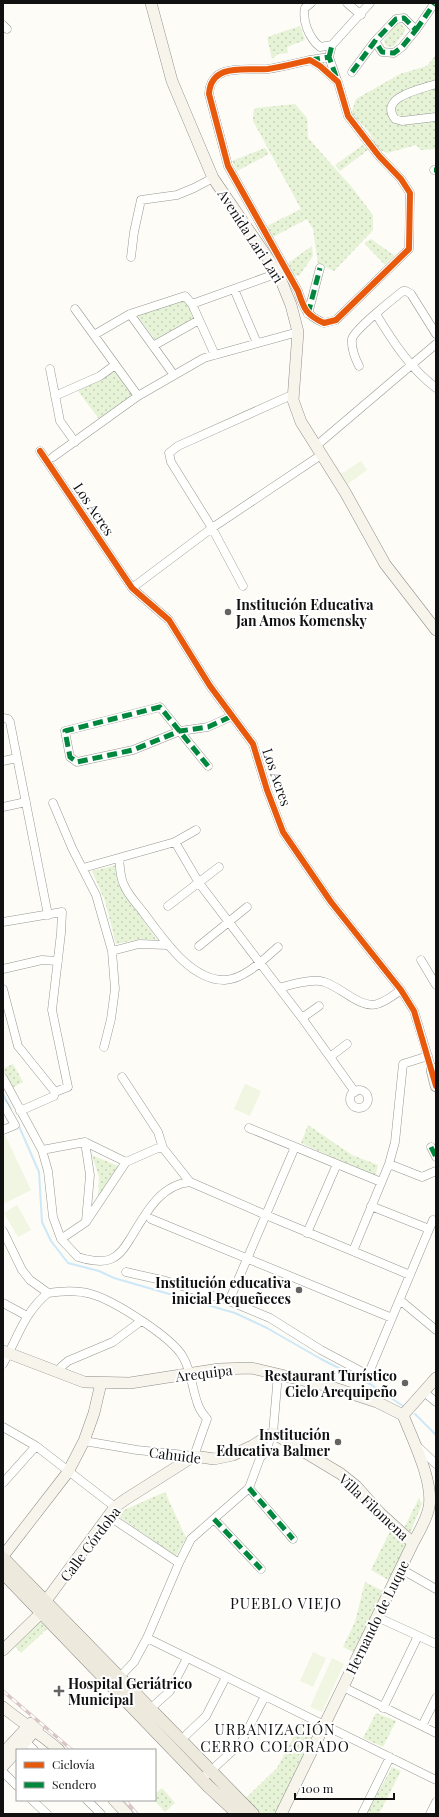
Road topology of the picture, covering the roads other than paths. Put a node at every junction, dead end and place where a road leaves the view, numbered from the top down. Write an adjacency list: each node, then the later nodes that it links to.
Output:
1 (151, 3): 16 (street, Avenida Lari Lari)
2 (311, 3): 9 (street)
3 (348, 3): 6 (street)
4 (370, 3): 6 (street)
5 (434, 3): 7 (street)
6 (361, 15): 9 (street)
7 (416, 30): 8 (street); 8 (street)
8 (375, 41): 12 (street)
9 (332, 45): 10 (street)
10 (329, 57): 11 (street); 13 (street)
11 (310, 60): 13 (street); 22 (street)
12 (352, 72)
13 (338, 82): 25 (street)
14 (436, 84): 15 (street)
15 (436, 117)
16 (213, 178): 17 (street); 19 (street, Avenida Lari Lari)
17 (131, 257)
18 (320, 268): 25 (street)
19 (278, 273): 20 (street); 22 (street, Avenida Lari Lari)
20 (234, 289): 21 (street); 31 (street)
21 (192, 304): 24 (street); 27 (street)
22 (297, 304): 25 (street); 28 (street, Avenida Lari Lari)
23 (74, 309): 30 (street)
24 (130, 314): 30 (street); 33 (street)
25 (308, 314)
26 (376, 314): 29 (street); 36 (street); 37 (street)
27 (199, 320): 33 (street); 34 (street)
28 (298, 332): 31 (street); 41 (street, Avenida Lari Lari)
29 (436, 334)
30 (94, 335): 35 (street)
31 (256, 343): 34 (street)
32 (436, 344): 36 (street)
33 (153, 346): 39 (street)
34 (215, 355): 39 (street)
35 (115, 364): 42 (street); 43 (street)
36 (411, 365): 40 (street); 45 (street)
37 (359, 366)
38 (50, 369): 42 (street)
39 (174, 375): 43 (street)
40 (436, 388)
41 (294, 394): 45 (street, Avenida Lari Lari); 48 (street)
42 (55, 396): 44 (street)
43 (138, 396): 44 (street)
44 (75, 442): 47 (street)
45 (319, 450): 48 (street); 51 (street, Avenida Lari Lari)
46 (40, 451): 50 (street, Los Acres)
47 (53, 457)
48 (212, 528): 49 (street); 50 (street)
49 (243, 586)
50 (132, 588): 52 (street, Los Acres)
51 (436, 630)
52 (232, 716): 54 (street); 83 (street, Los Acres)
53 (3, 718): 55 (street)
54 (180, 731): 54 (street); 57 (street)
55 (17, 758): 56 (street); 58 (street)
56 (3, 761)
57 (208, 766)
58 (26, 802): 60 (street); 69 (street)
59 (53, 803): 65 (street)
60 (3, 807)
61 (196, 830): 62 (street)
62 (175, 842): 63 (street); 66 (street)
63 (119, 858): 65 (street); 72 (street)
64 (219, 867): 66 (street)
65 (83, 868): 75 (street)
66 (199, 883): 67 (street); 71 (street)
67 (168, 906)
68 (247, 907): 71 (street)
69 (48, 915): 70 (street); 77 (street)
70 (3, 920)
71 (228, 922): 73 (street); 78 (street)
72 (167, 945): 75 (street); 78 (street)
73 (199, 946)
74 (278, 947): 78 (street)
75 (112, 951): 87 (street)
76 (421, 960): 80 (street)
77 (58, 961): 79 (street); 94 (street)
78 (259, 963): 81 (street)
79 (3, 969)
80 (436, 985)
81 (279, 988): 83 (street); 85 (street)
82 (3, 989): 94 (street)
83 (401, 990): 88 (street, Los Acres)
84 (319, 1006): 85 (street)
85 (302, 1018): 89 (street)
86 (347, 1044): 89 (street)
87 (104, 1047)
88 (428, 1056): 90 (street, Los Acres); 108 (street)
89 (330, 1057): 95 (street)
90 (434, 1069): 93 (street, Los Acres)
91 (122, 1077): 103 (street)
92 (3, 1078): 97 (street)
93 (436, 1086)
94 (55, 1092): 97 (street)
95 (354, 1092)
96 (3, 1104): 99 (street)
97 (20, 1111): 104 (street)
98 (250, 1128): 101 (street)
99 (3, 1130)
100 (85, 1142): 104 (street); 106 (street); 116 (street)
101 (295, 1147): 107 (street); 113 (street)
102 (431, 1147): 105 (street)
103 (163, 1148): 106 (street); 110 (street)
104 (42, 1150): 120 (street)
105 (436, 1157)
106 (126, 1162): 116 (street)
107 (338, 1164): 111 (street); 119 (street)
108 (389, 1164): 109 (street); 111 (street)
109 (436, 1171)
110 (190, 1182): 113 (street); 120 (street)
111 (382, 1182): 112 (street)
112 (371, 1206): 117 (street); 121 (street)
113 (266, 1215): 119 (street); 122 (street)
114 (151, 1220): 122 (street)
115 (433, 1220): 117 (street)
116 (86, 1222): 120 (street)
117 (429, 1229): 124 (street)
118 (3, 1231): 125 (street)
119 (307, 1233): 121 (street)
120 (61, 1239)
121 (353, 1251): 124 (street)
122 (247, 1259): 127 (street); 130 (street)
123 (126, 1272): 127 (street)
124 (410, 1275): 126 (street)
125 (48, 1293): 129 (street); 131 (street)
126 (400, 1300): 130 (street); 132 (street)
127 (229, 1301): 130 (street)
128 (3, 1303): 129 (street)
129 (26, 1316): 133 (street)
130 (392, 1318)
131 (142, 1321): 135 (street); 136 (street)
132 (436, 1330)
133 (6, 1352): 134 (street); 135 (street, Arequipa)
134 (3, 1364)
135 (59, 1373): 139 (street, Arequipa)
136 (189, 1373): 137 (street, Arequipa); 139 (street, Arequipa); 148 (street)
137 (278, 1374): 142 (street, Arequipa); 144 (street)
138 (436, 1378): 140 (street)
139 (101, 1383): 145 (street)
140 (424, 1392): 141 (street); 142 (street)
141 (436, 1402)
142 (404, 1415): 146 (street, Hernando de Luque)
143 (3, 1427): 147 (street)
144 (272, 1434): 148 (street, Cahuide); 152 (street); 157 (street, Villa Filomena)
145 (84, 1441): 148 (street, Cahuide); 150 (street)
146 (415, 1444): 149 (street); 153 (street, Hernando de Luque)
147 (36, 1446): 150 (street); 151 (street)
148 (194, 1456): 154 (street, Calle Córdoba)
149 (436, 1464)
150 (68, 1472): 154 (street); 158 (street)
151 (3, 1483)
152 (249, 1488): 155 (street); 156 (street)
153 (433, 1509): 157 (street, Hernando de Luque)
154 (112, 1512): 159 (street); 164 (street, Calle Córdoba)
155 (214, 1518): 159 (street); 160 (street)
156 (292, 1539)
157 (413, 1544): 161 (street, Hernando de Luque)
158 (3, 1557): 164 (main road)
159 (179, 1563): 167 (street)
160 (261, 1569)
161 (401, 1569): 163 (street); 165 (street, Hernando de Luque)
162 (3, 1573): 164 (main road)
163 (436, 1589)
164 (43, 1608): 169 (street, Calle Córdoba); 172 (main road)
165 (377, 1617): 166 (street); 173 (street, Hernando de Luque)
166 (418, 1636): 168 (street); 178 (street)
167 (147, 1638): 170 (street); 172 (street)
168 (436, 1644)
169 (3, 1650)
170 (187, 1658): 171 (street); 179 (street)
171 (226, 1677): 174 (street); 184 (street)
172 (116, 1681): 179 (main road); 192 (main road)
173 (343, 1687): 178 (street); 180 (street, Hernando de Luque)
174 (265, 1696): 180 (street); 192 (street)
175 (3, 1698): 182 (street)
176 (436, 1698): 181 (street)
177 (3, 1707): 182 (street)
178 (383, 1708): 181 (street)
179 (150, 1709): 184 (main road)
180 (324, 1725): 189 (street); 204 (street, Hernando de Luque)
181 (422, 1726): 183 (street)
182 (33, 1727): 185 (street); 186 (street); 188 (street)
183 (436, 1733)
184 (181, 1740): 192 (main road)
185 (20, 1748)
186 (58, 1749)
187 (16, 1752): 190 (street)
188 (3, 1753)
189 (390, 1757): 193 (street); 205 (street)
190 (3, 1766)
191 (3, 1772): 194 (street)
192 (206, 1775): 202 (main road); 203 (main road)
193 (436, 1780)
194 (16, 1785)
195 (33, 1801): 199 (street)
196 (88, 1801): 200 (street)
197 (115, 1801): 201 (street)
198 (436, 1802): 206 (street)
199 (47, 1814)
200 (101, 1814)
201 (127, 1814)
202 (238, 1814)
203 (253, 1814)
204 (281, 1814)
205 (362, 1814)
206 (430, 1814)

